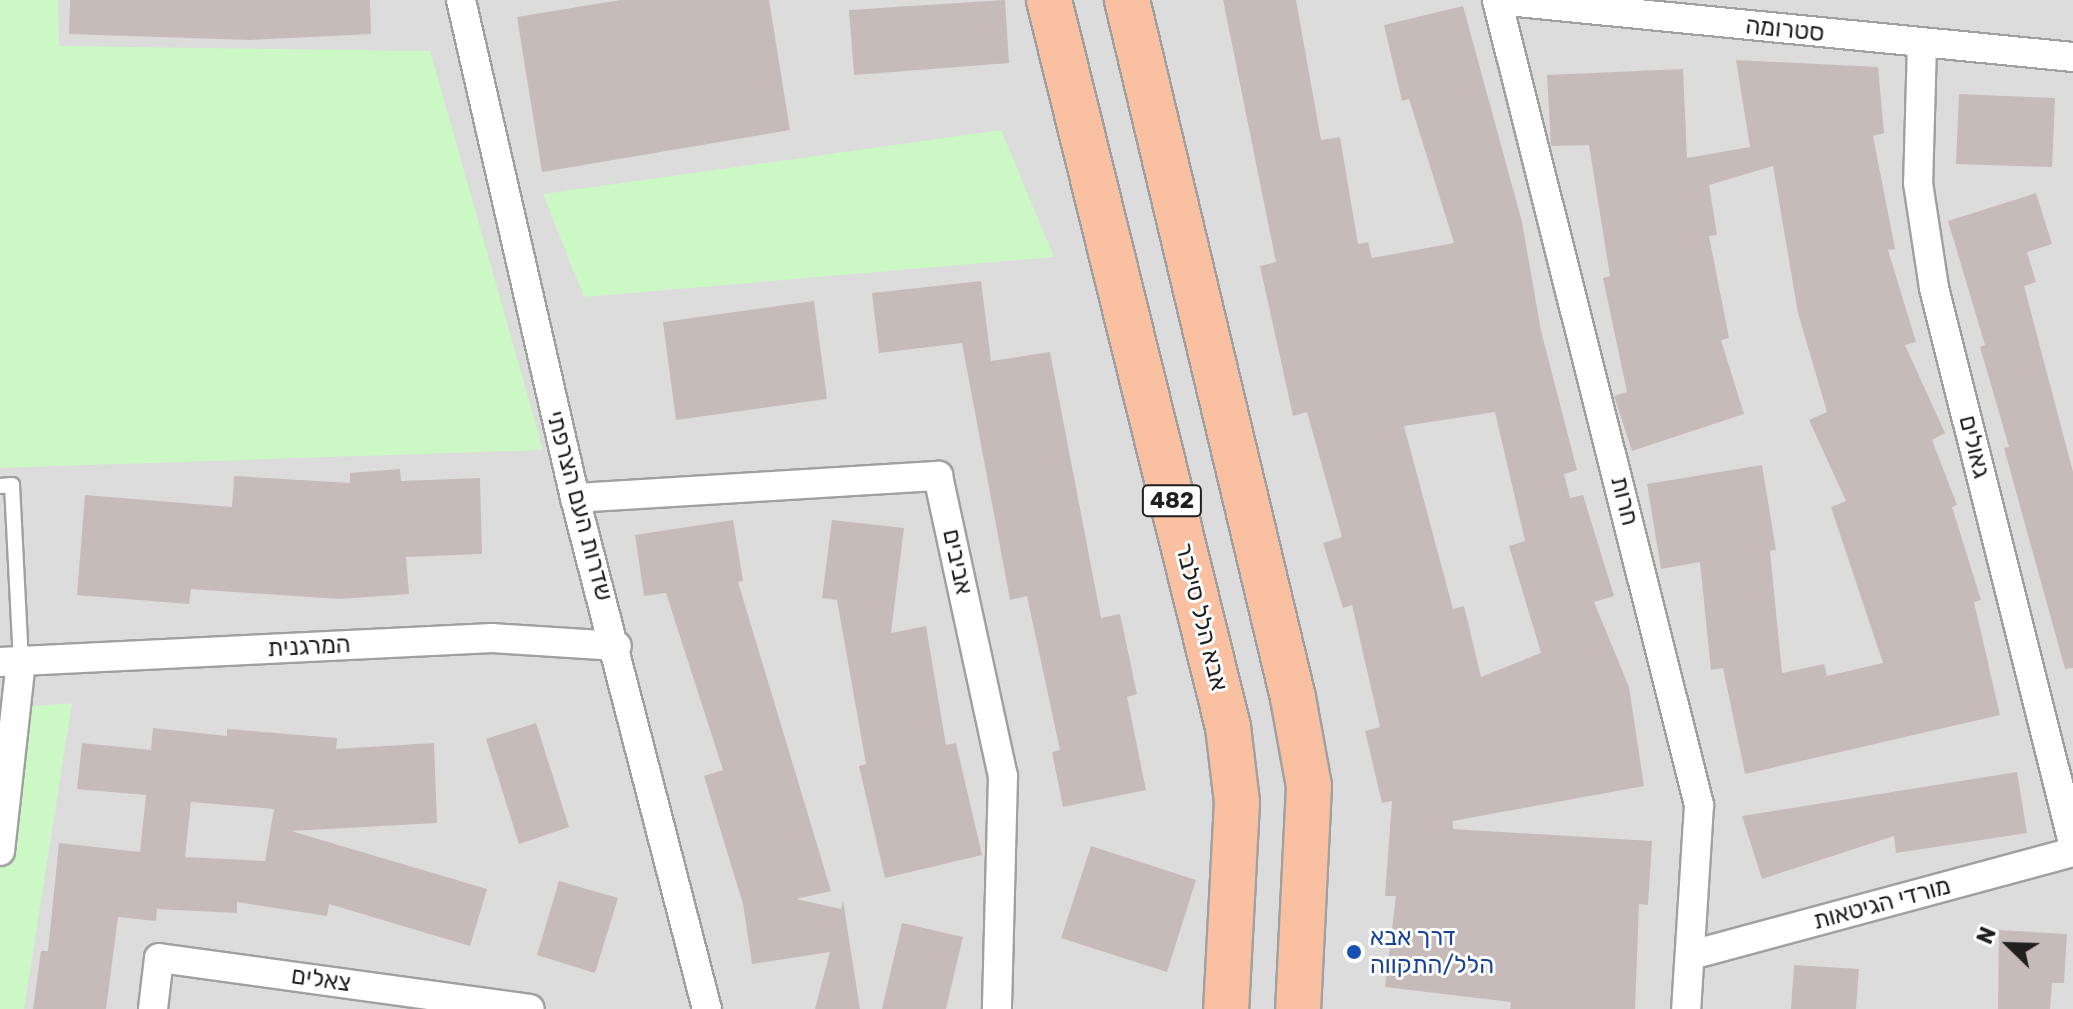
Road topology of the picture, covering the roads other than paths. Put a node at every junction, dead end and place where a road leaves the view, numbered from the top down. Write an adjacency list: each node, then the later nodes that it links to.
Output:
1 (461, 0): 8 (street, שדרות העם הצרפתי)
2 (1049, 0): 19 (main road, אבא הלל סילבר / 482)
3 (1127, 0): 20 (main road)
4 (1497, 0): 5 (street, סטרומה); 14 (street, חרות)
5 (1922, 44): 6 (street, סטרומה); 11 (street, גאולים)
6 (2073, 57)
7 (0, 486): 10 (lane)
8 (575, 498): 9 (street, שדרות העם הצרפתי); 18 (street, אביבים)
9 (617, 646): 10 (street, המרגנית); 17 (street, שדרות העם הצרפתי)
10 (10, 662): 12 (street)
11 (2073, 843)
12 (0, 851)
13 (2073, 852): 14 (street, מורדי הגיטאות)
14 (1691, 955): 21 (street, חרות)
15 (153, 1009): 16 (street, צאלים)
16 (530, 1009)
17 (707, 1009)
18 (997, 1009)
19 (1226, 1009)
20 (1298, 1009)
21 (1686, 1009)

